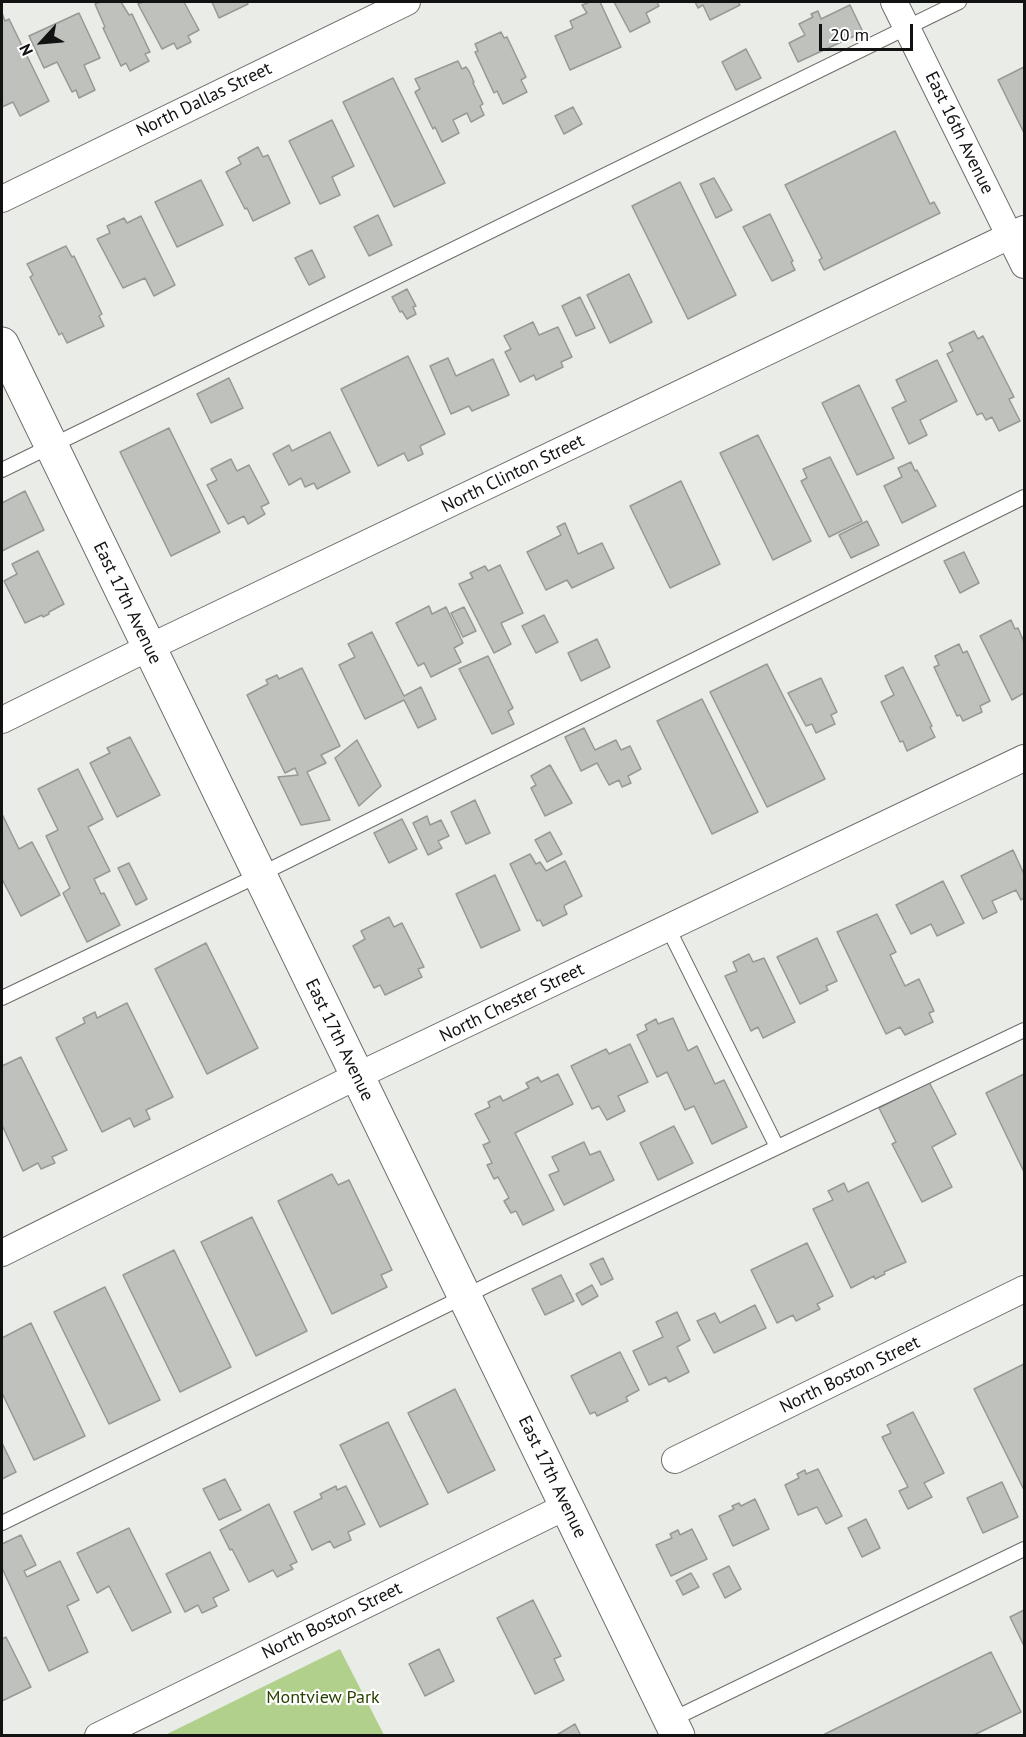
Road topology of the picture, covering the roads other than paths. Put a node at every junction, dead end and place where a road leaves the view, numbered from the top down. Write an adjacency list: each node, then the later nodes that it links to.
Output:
1 (407, 2): 5 (street, North Dallas Street)
2 (894, 2): 4 (street, East 16th Avenue)
3 (959, 2): 4 (lane)
4 (907, 27): 6 (street, East 16th Avenue); 9 (lane)
5 (2, 199)
6 (1017, 232): 7 (street, East 16th Avenue); 12 (street, North Clinton Street)
7 (1024, 265)
8 (2, 344): 9 (street, East 17th Avenue)
9 (50, 447): 10 (lane); 12 (street, East 17th Avenue)
10 (2, 470)
11 (1024, 497): 15 (lane)
12 (148, 648): 13 (street, North Clinton Street); 15 (street, East 17th Avenue)
13 (2, 720)
14 (1024, 758): 16 (street, North Chester Street)
15 (259, 874): 17 (lane); 19 (street, East 17th Avenue)
16 (668, 928): 19 (street, North Chester Street); 20 (lane)
17 (2, 998)
18 (1024, 1030): 20 (lane)
19 (357, 1076): 21 (street, North Chester Street); 23 (street, East 17th Avenue)
20 (777, 1147): 23 (lane)
21 (2, 1252)
22 (1024, 1289): 24 (street, North Boston Street)
23 (464, 1297): 25 (street, East 17th Avenue); 26 (lane)
24 (675, 1460)
25 (567, 1506): 28 (street, East 17th Avenue); 29 (street, North Boston Street)
26 (2, 1523)
27 (1024, 1549): 28 (lane)
28 (675, 1728)
29 (98, 1736)

